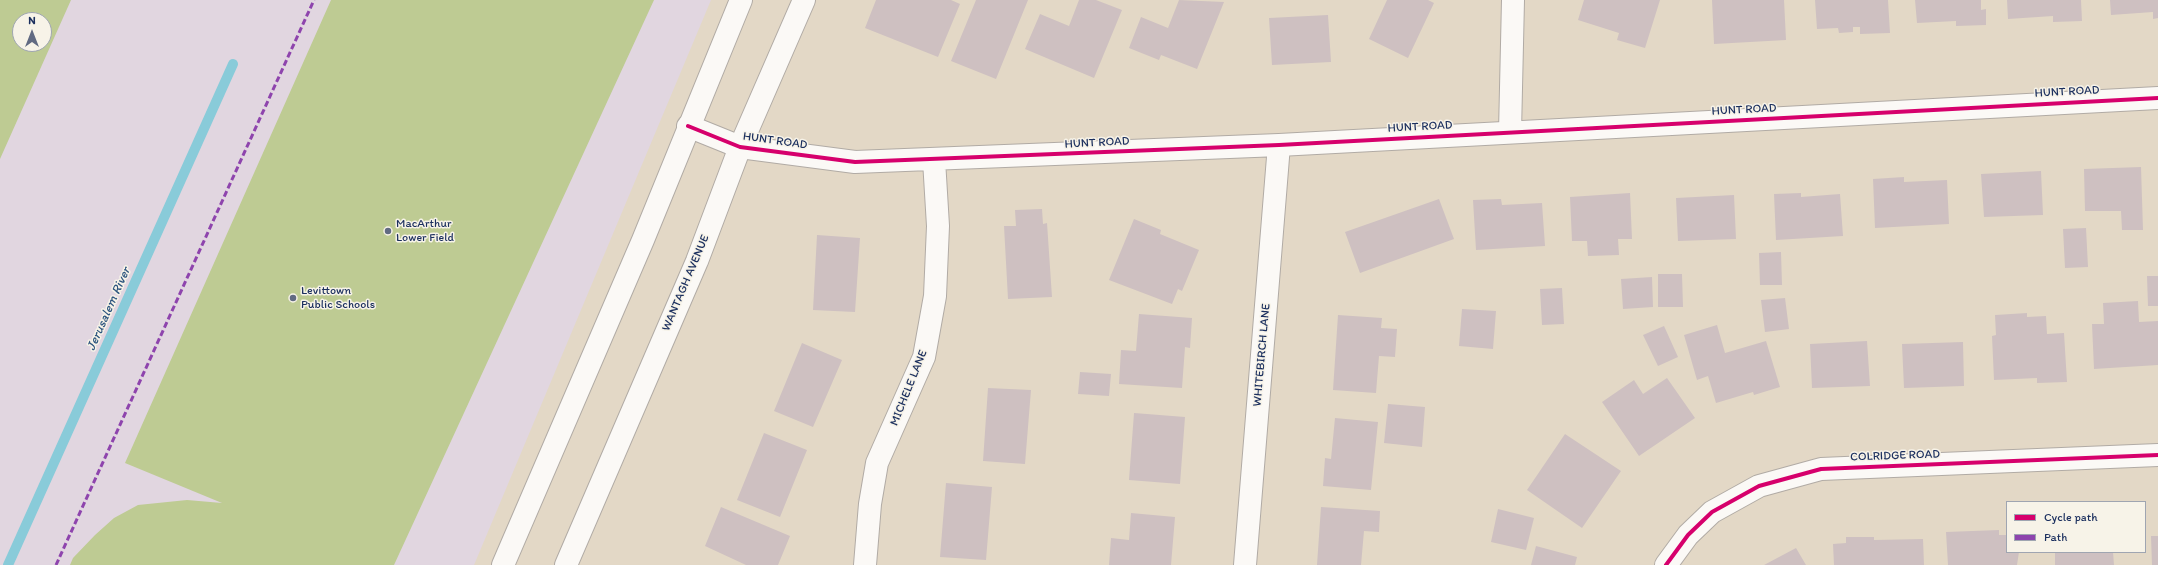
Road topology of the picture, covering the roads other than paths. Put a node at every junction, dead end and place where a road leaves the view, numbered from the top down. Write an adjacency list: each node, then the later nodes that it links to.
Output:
1 (741, 0): 5 (street)
2 (804, 0): 8 (street, WANTAGH AVENUE)
3 (1513, 0): 6 (street)
4 (2158, 98): 6 (street, HUNT ROAD)
5 (688, 126): 8 (street, HUNT ROAD); 11 (street)
6 (1510, 132): 7 (street, HUNT ROAD)
7 (1279, 145): 9 (street, HUNT ROAD); 14 (street, WHITEBIRCH LANE)
8 (740, 148): 9 (street, HUNT ROAD); 12 (street, WANTAGH AVENUE)
9 (934, 160): 13 (street, MICHELE LANE)
10 (2158, 455): 15 (street, COLRIDGE ROAD)
11 (503, 565)
12 (566, 565)
13 (865, 565)
14 (1245, 565)
15 (1666, 565)

